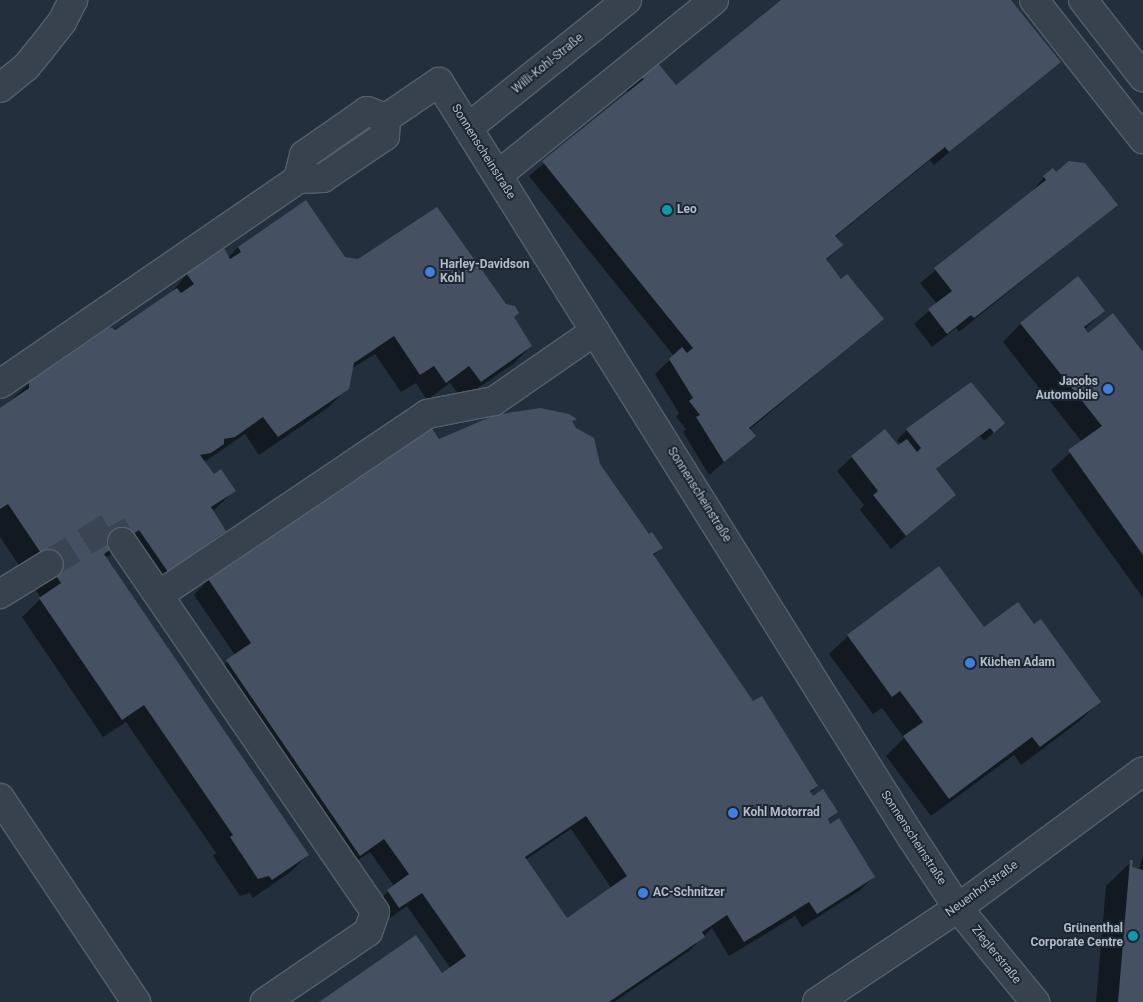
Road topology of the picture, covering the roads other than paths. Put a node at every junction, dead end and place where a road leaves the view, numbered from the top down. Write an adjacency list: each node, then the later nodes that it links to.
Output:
1 (73, 0): 7 (street)
2 (627, 0): 8 (street, Willi-Kohl-Straße)
3 (714, 0): 10 (street)
4 (1034, 0): 9 (street)
5 (1083, 0): 6 (street)
6 (1143, 77)
7 (0, 88)
8 (469, 127): 10 (street, Sonnenscheinstraße); 12 (street, Sonnenscheinstraße)
9 (1143, 139)
10 (498, 175): 11 (street, Sonnenscheinstraße)
11 (595, 331): 16 (street); 19 (street, Sonnenscheinstraße)
12 (0, 384)
13 (122, 542): 16 (street)
14 (49, 564): 15 (street)
15 (0, 594)
16 (159, 595): 21 (street)
17 (1143, 771): 19 (street, Neuenhofstraße)
18 (0, 798): 20 (street)
19 (958, 908): 22 (street, Neuenhofstraße); 23 (street, Zieglerstraße)
20 (136, 1002)
21 (265, 1002)
22 (817, 1002)
23 (1035, 1002)

